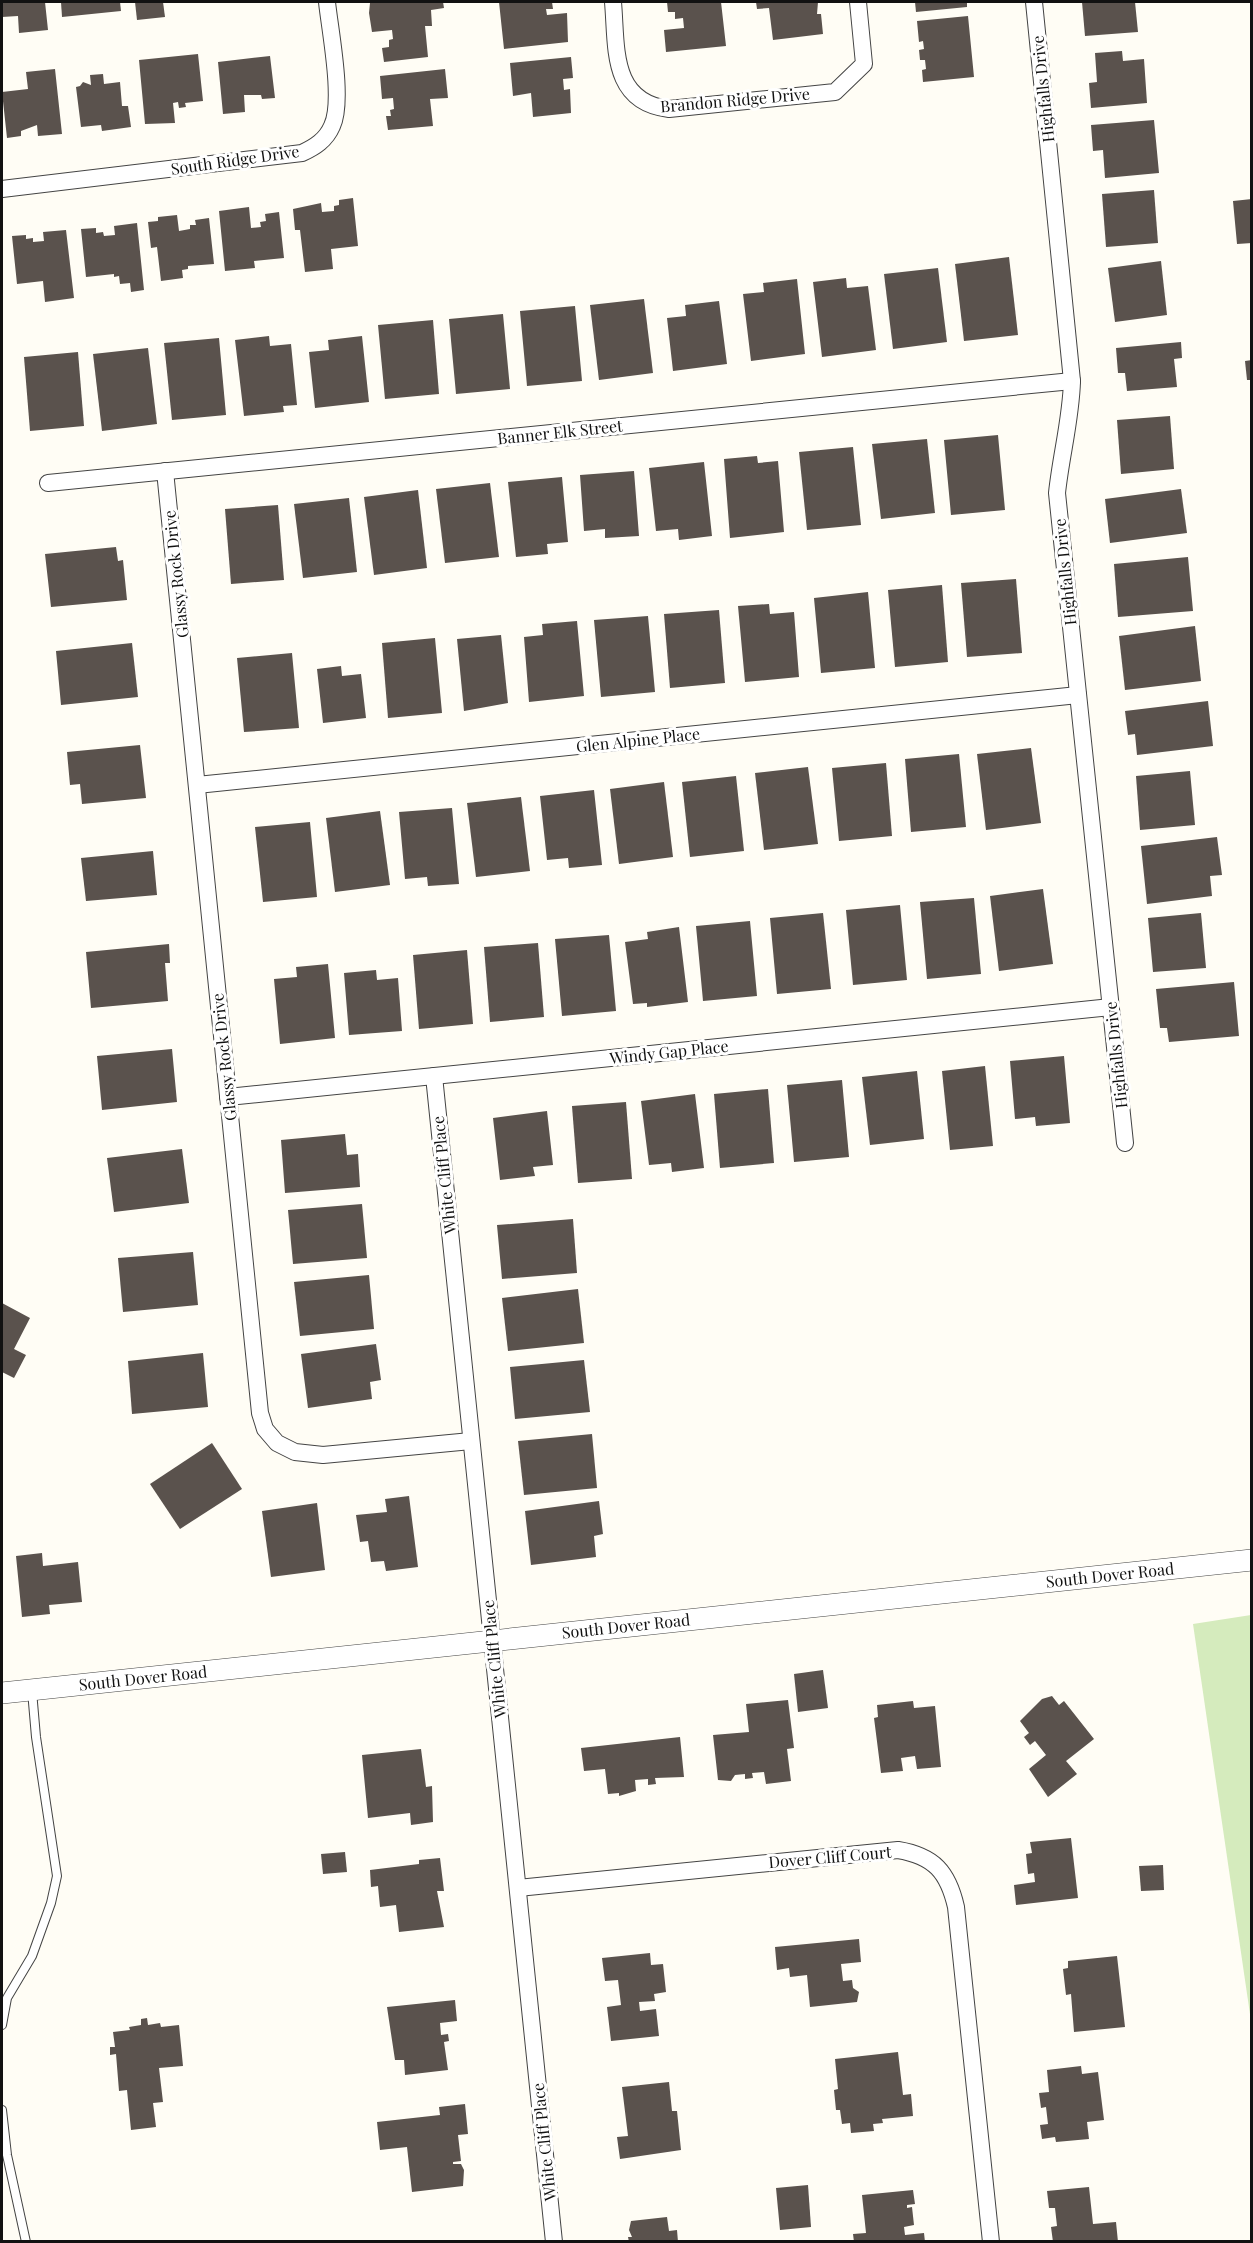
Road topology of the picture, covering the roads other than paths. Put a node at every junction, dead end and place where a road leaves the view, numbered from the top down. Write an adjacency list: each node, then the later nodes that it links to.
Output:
1 (327, 2): 5 (street, South Ridge Drive)
2 (613, 2): 3 (street, Brandon Ridge Drive)
3 (858, 2)
4 (1034, 2): 6 (street, Highfalls Drive)
5 (2, 189)
6 (1072, 381): 7 (street, Banner Elk Street); 9 (street, Highfalls Drive)
7 (165, 471): 8 (street, Banner Elk Street); 10 (street, Glassy Rock Drive)
8 (48, 483)
9 (1078, 695): 10 (street, Glen Alpine Place); 11 (street, Highfalls Drive)
10 (197, 785): 13 (street, Glassy Rock Drive)
11 (1111, 1007): 12 (street, Windy Gap Place); 14 (street, Highfalls Drive)
12 (434, 1076): 13 (street, Windy Gap Place); 15 (street, White Cliff Place)
13 (228, 1097): 15 (street, Glassy Rock Drive)
14 (1125, 1143)
15 (471, 1441): 17 (street, White Cliff Place)
16 (1251, 1560): 17 (street, South Dover Road)
17 (492, 1640): 18 (street, South Dover Road); 20 (street, White Cliff Place)
18 (32, 1690): 19 (street, South Dover Road); 21 (lane)
19 (2, 1694)
20 (519, 1888): 24 (street, White Cliff Place); 25 (street, Dover Cliff Court)
21 (2, 2025)
22 (2, 2110): 23 (lane)
23 (26, 2241)
24 (554, 2241)
25 (991, 2241)

